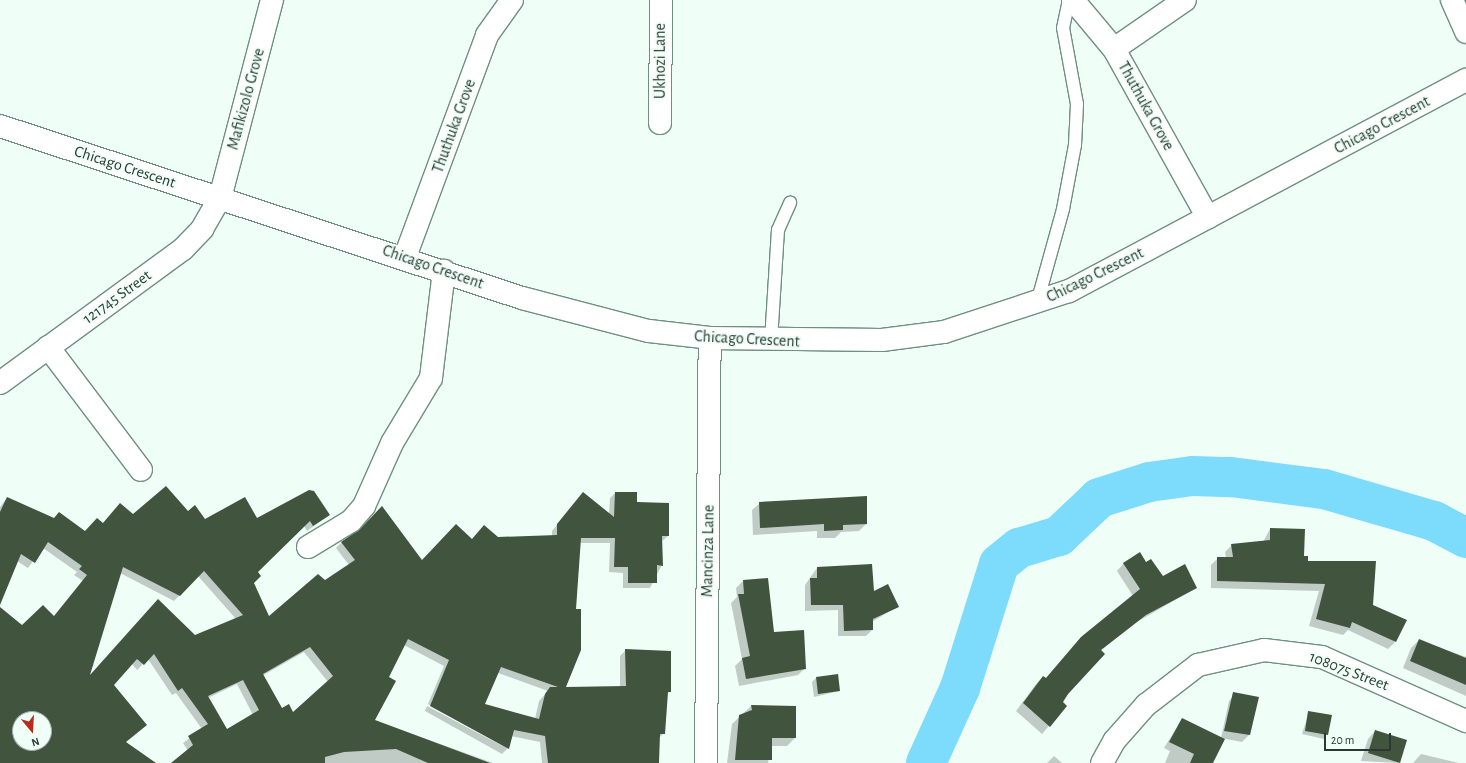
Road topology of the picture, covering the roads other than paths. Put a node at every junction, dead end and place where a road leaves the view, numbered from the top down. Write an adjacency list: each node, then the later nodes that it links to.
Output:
1 (271, 0): 13 (street, Mafikizolo Grove)
2 (512, 0): 16 (street, Thuthuka Grove)
3 (661, 0): 11 (street, Ukhozi Lane)
4 (1069, 0): 18 (lane)
5 (1073, 0): 9 (street, Thuthuka Grove)
6 (1185, 0): 9 (street)
7 (1452, 0): 8 (street)
8 (1466, 32)
9 (1114, 49): 15 (street, Thuthuka Grove)
10 (1466, 80): 15 (street, Chicago Crescent)
11 (660, 123)
12 (0, 126): 13 (street, Chicago Crescent)
13 (220, 198): 16 (street, Chicago Crescent); 21 (street, 121745 Street)
14 (790, 203): 20 (lane)
15 (1208, 218): 18 (street, Chicago Crescent)
16 (405, 258): 17 (street, Chicago Crescent)
17 (444, 270): 19 (street, Chicago Crescent); 24 (street)
18 (1037, 303): 20 (street, Chicago Crescent)
19 (710, 338): 20 (street, Chicago Crescent); 26 (street, Mancinza Lane)
20 (771, 341)
21 (48, 347): 22 (street, 121745 Street); 23 (street)
22 (0, 383)
23 (141, 470)
24 (308, 547)
25 (1466, 721): 27 (street, 108075 Street)
26 (706, 763)
27 (1102, 763)

